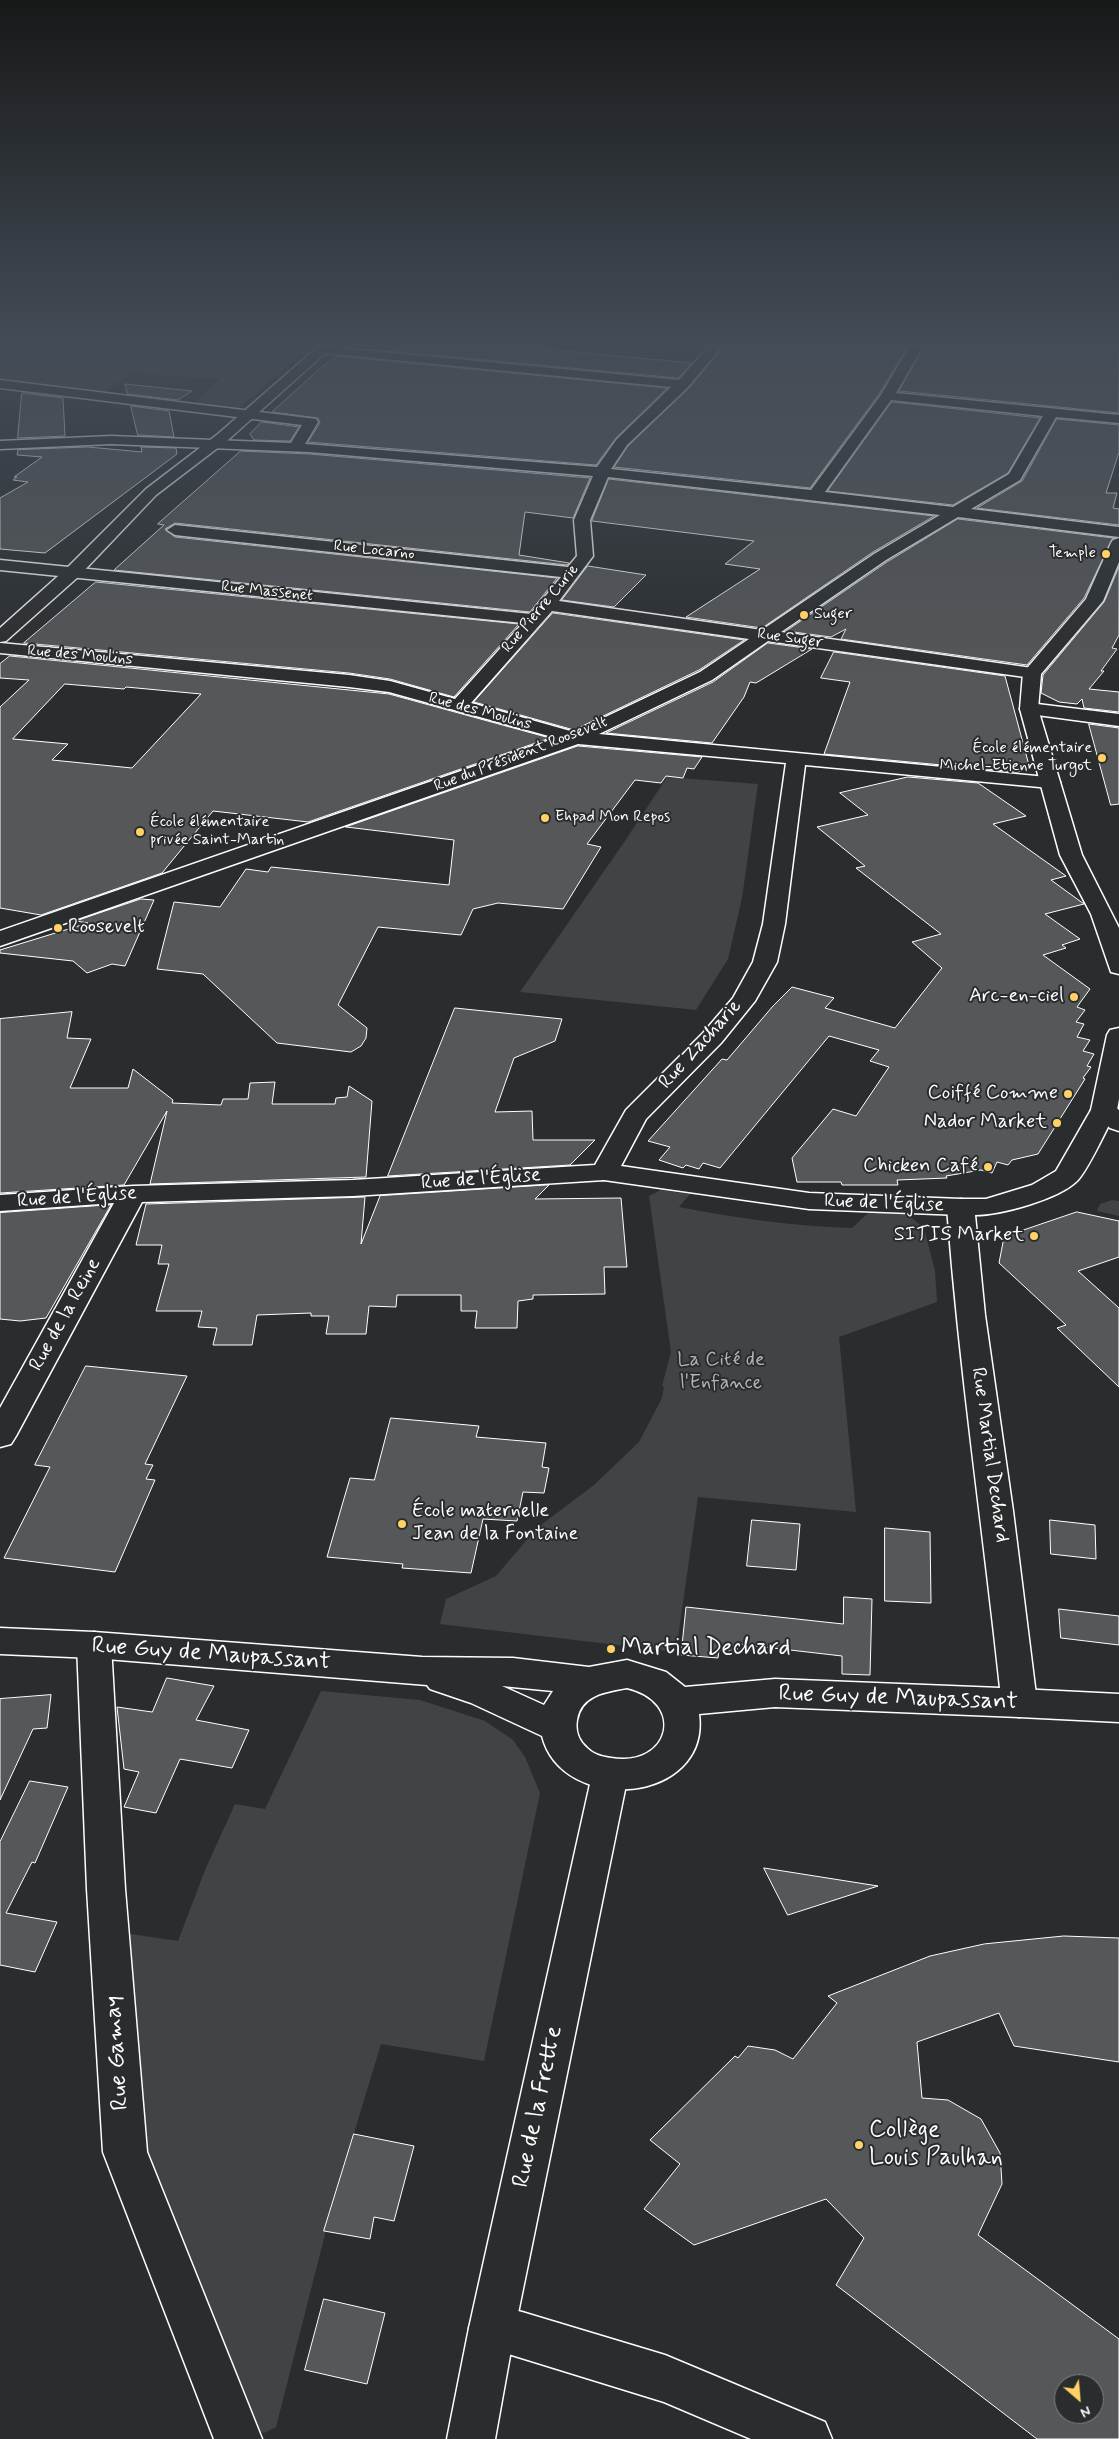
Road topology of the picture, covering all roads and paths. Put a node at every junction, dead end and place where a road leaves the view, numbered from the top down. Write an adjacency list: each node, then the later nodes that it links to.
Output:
1 (192, 460): 13 (street)
2 (453, 460): 6 (street)
3 (610, 460): 6 (street, Rue Pierre Curie)
4 (840, 460): 7 (street)
5 (1024, 460): 8 (street, Rue du Président Roosevelt)
6 (602, 472): 7 (street); 14 (street, Rue Pierre Curie)
7 (815, 494): 8 (street)
8 (954, 513): 10 (street); 17 (street, Rue du Président Roosevelt)
9 (175, 530): 14 (street, Rue Locarno)
10 (1119, 532)
11 (1119, 543): 20 (street)
12 (0, 565): 13 (street, Rue Massenet)
13 (72, 573): 16 (street, Rue Massenet); 18 (street)
14 (573, 573): 15 (street, Rue Pierre Curie)
15 (548, 605): 16 (street, Rue Pierre Curie); 17 (street, Rue Suger)
16 (534, 619): 21 (street, Rue Pierre Curie)
17 (766, 636): 20 (street, Rue Suger); 24 (street, Rue du Président Roosevelt)
18 (0, 637)
19 (0, 648): 21 (street, Rue des Moulins)
20 (1032, 673): 22 (street)
21 (459, 706): 24 (street, Rue des Moulins)
22 (1030, 709): 23 (street); 26 (street)
23 (1119, 720)
24 (576, 738): 25 (street, Rue des Moulins); 27 (street, Rue du Président Roosevelt)
25 (796, 760): 26 (street, Rue des Moulins); 31 (street, Rue Zacharie)
26 (1050, 782): 28 (street)
27 (0, 939)
28 (1119, 967)
29 (1119, 1035): 30 (street, Rue de l'Église)
30 (1111, 1116): 34 (street, Rue de l'Église)
31 (604, 1172): 32 (street, Rue de l'Église); 34 (street, Rue de l'Église)
32 (133, 1194): 33 (street, Rue de l'Église); 35 (street, Rue de la Reine)
33 (0, 1203)
34 (961, 1207): 41 (street, Rue Martial Dechard)
35 (0, 1436)
36 (0, 1641): 37 (street, Rue Guy de Maupassant)
37 (94, 1645): 38 (street, Rue Guy de Maupassant); 46 (street, Rue Gamay)
38 (422, 1671): 39 (street, Rue Guy de Maupassant); 43 (street, Rue Guy de Maupassant)
39 (588, 1681): 40 (street); 43 (street)
40 (677, 1702): 41 (street, Rue Guy de Maupassant); 44 (street)
41 (1019, 1703): 42 (street, Rue Guy de Maupassant)
42 (1119, 1708)
43 (557, 1727): 44 (street)
44 (610, 1775): 45 (street, Rue de la Frette)
45 (492, 2328): 47 (street, Rue de la Frette); 48 (street)
46 (238, 2439)
47 (471, 2439)
48 (808, 2439)

